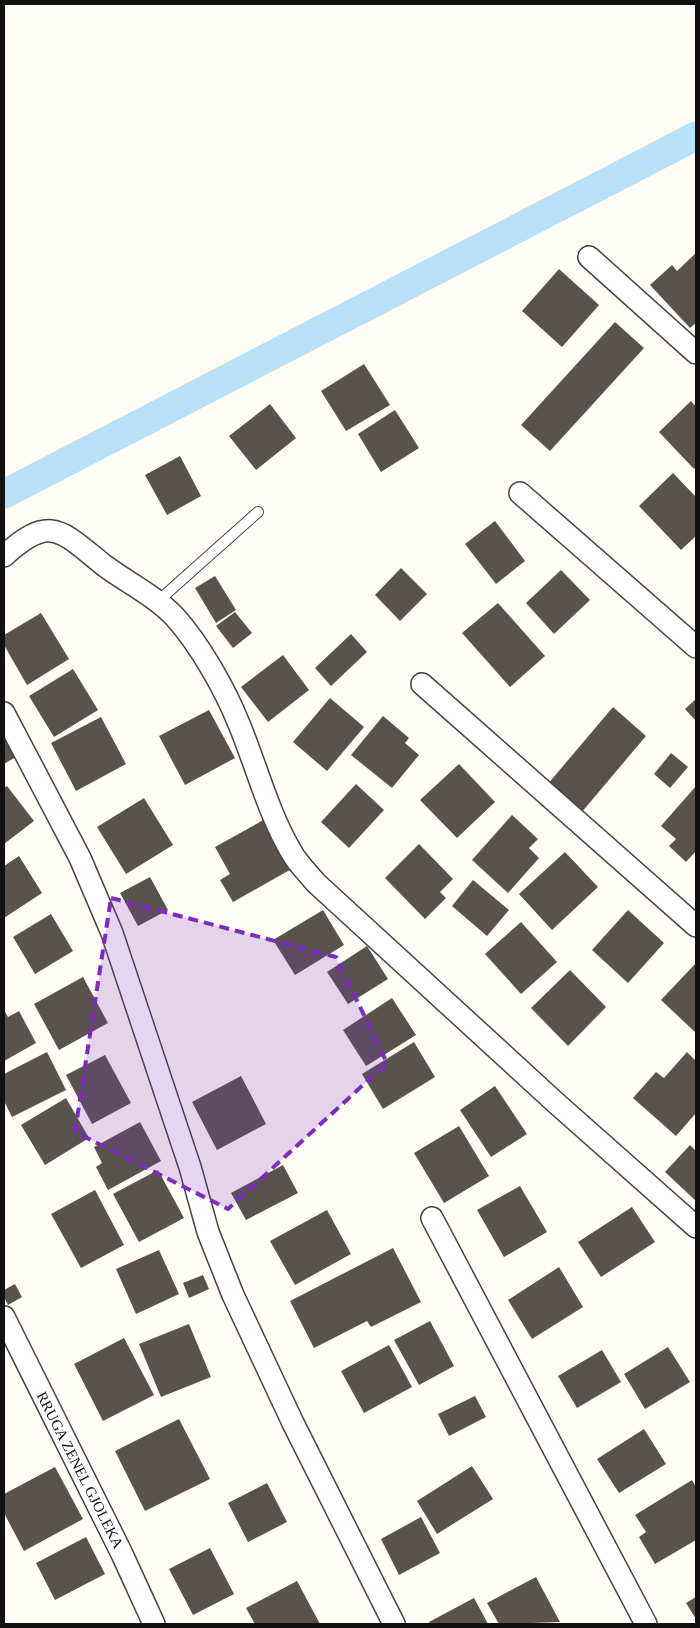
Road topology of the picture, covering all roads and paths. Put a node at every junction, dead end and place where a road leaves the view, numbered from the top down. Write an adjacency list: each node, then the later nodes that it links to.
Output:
1 (589, 257): 2 (street)
2 (696, 353)
3 (520, 493): 7 (street)
4 (258, 512): 6 (lane)
5 (4, 556): 6 (street)
6 (157, 602): 12 (street)
7 (696, 647)
8 (422, 684): 10 (street)
9 (4, 713): 15 (street)
10 (696, 926)
11 (432, 1218): 16 (street)
12 (696, 1227)
13 (4, 1316): 14 (street, RRUGA ZENEL GJOLEKA)
14 (154, 1624)
15 (394, 1624)
16 (646, 1624)

